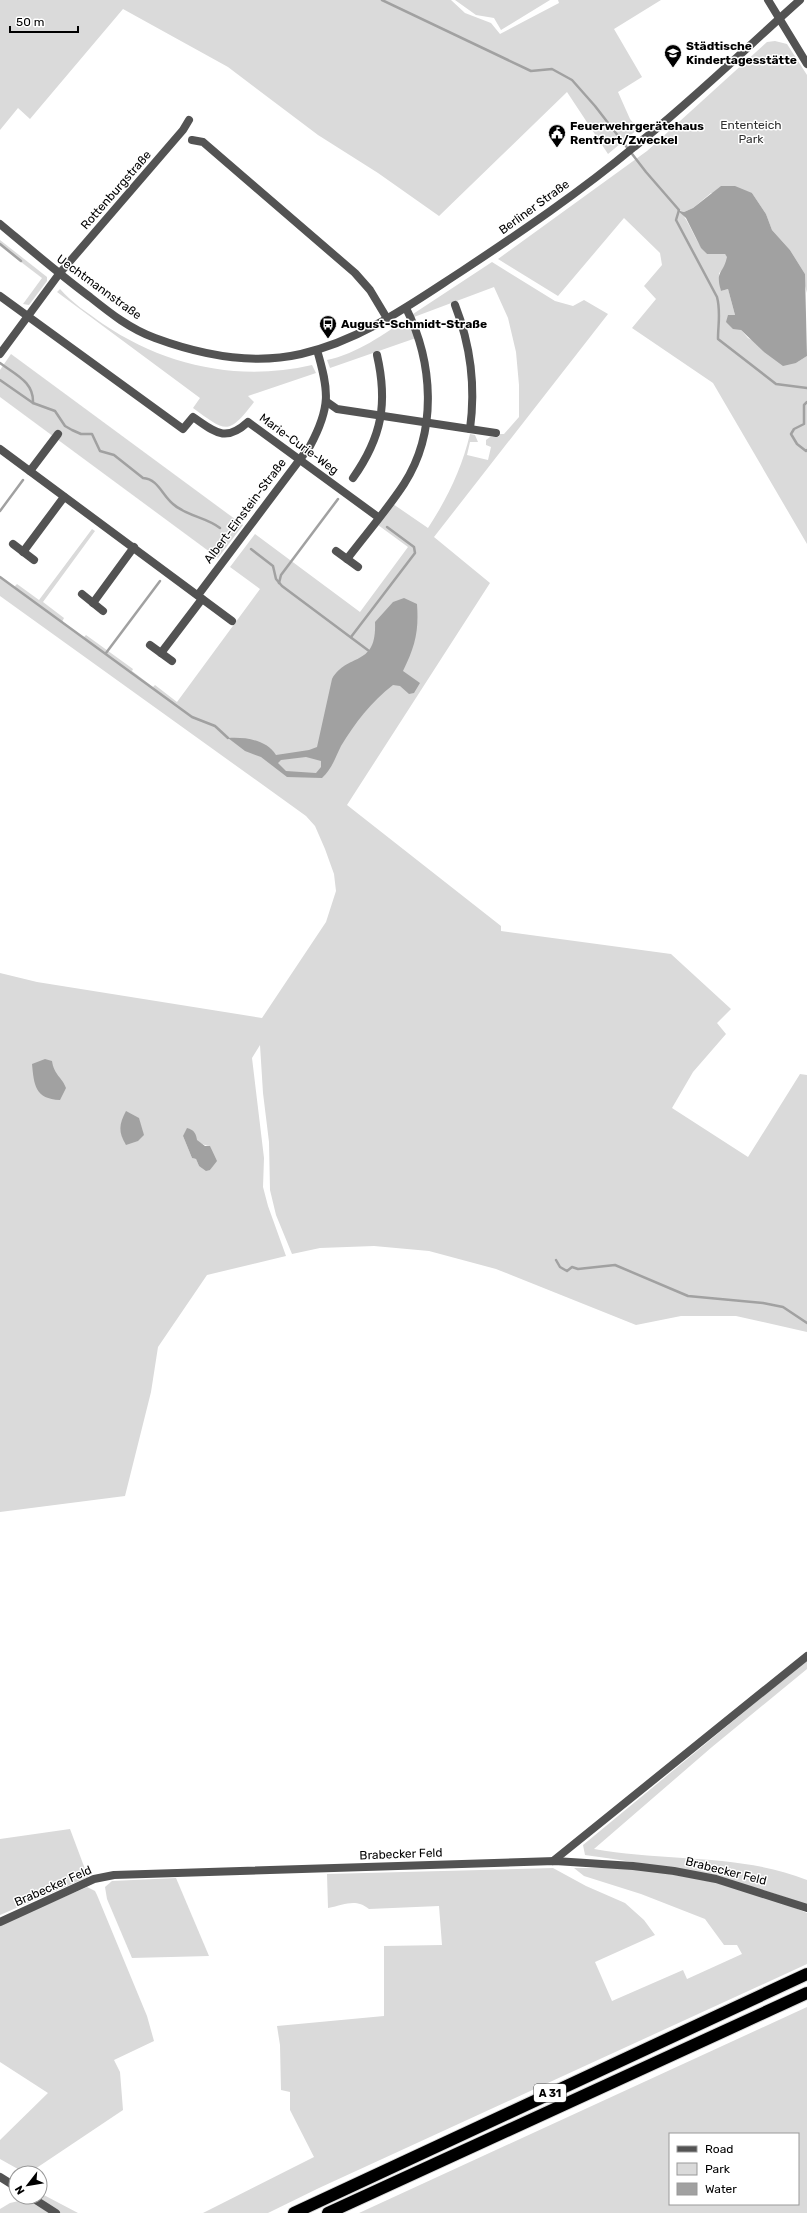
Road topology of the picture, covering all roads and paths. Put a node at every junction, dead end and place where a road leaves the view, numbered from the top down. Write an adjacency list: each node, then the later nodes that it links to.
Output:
1 (768, 0): 3 (street)
2 (800, 0): 3 (street, Berliner Straße)
3 (779, 18): 4 (street); 11 (street, Berliner Straße)
4 (807, 64)
5 (189, 120): 8 (street, Rottenburgstraße)
6 (192, 140): 13 (street)
7 (0, 224): 8 (street, Uechtmannstraße)
8 (59, 274): 12 (street); 17 (street, Uechtmannstraße)
9 (0, 296): 12 (street)
10 (455, 305): 21 (street)
11 (406, 308): 13 (street, Berliner Straße); 20 (street)
12 (28, 316): 15 (street); 25 (street, Marie-Curie-Weg)
13 (388, 320): 14 (street, Berliner Straße)
14 (317, 350): 17 (street, Berliner Straße); 18 (street, Albert-Einstein-Straße)
15 (0, 354)
16 (377, 355): 19 (street)
17 (241, 358)
18 (327, 402): 19 (street); 25 (street, Albert-Einstein-Straße)
19 (382, 416): 20 (street); 27 (street)
20 (426, 421): 21 (street); 29 (street)
21 (470, 429): 22 (street)
22 (496, 433)
23 (58, 434): 26 (street)
24 (0, 450): 26 (street)
25 (299, 459): 29 (street, Marie-Curie-Weg); 38 (street, Albert-Einstein-Straße)
26 (30, 471): 28 (street)
27 (353, 478)
28 (64, 497): 31 (street); 33 (street)
29 (378, 517): 34 (street)
30 (13, 544): 33 (street)
31 (134, 547): 38 (street); 39 (street)
32 (336, 551): 34 (street)
33 (24, 552): 35 (street)
34 (347, 558): 36 (street)
35 (34, 560)
36 (358, 567)
37 (82, 594): 39 (street)
38 (200, 597): 41 (street); 43 (street, Albert-Einstein-Straße)
39 (93, 603): 40 (street)
40 (103, 611)
41 (232, 622)
42 (150, 645): 43 (street)
43 (161, 653): 44 (street)
44 (172, 661)
45 (807, 1656): 46 (street)
46 (553, 1861): 47 (street, Brabecker Feld); 48 (street, Brabecker Feld)
47 (807, 1908)
48 (0, 1922)
49 (807, 1974): 53 (highway, A 31)
50 (807, 1993): 54 (highway, A 31)
51 (44, 2205): 52 (street)
52 (56, 2213)
53 (294, 2213)
54 (328, 2213)

